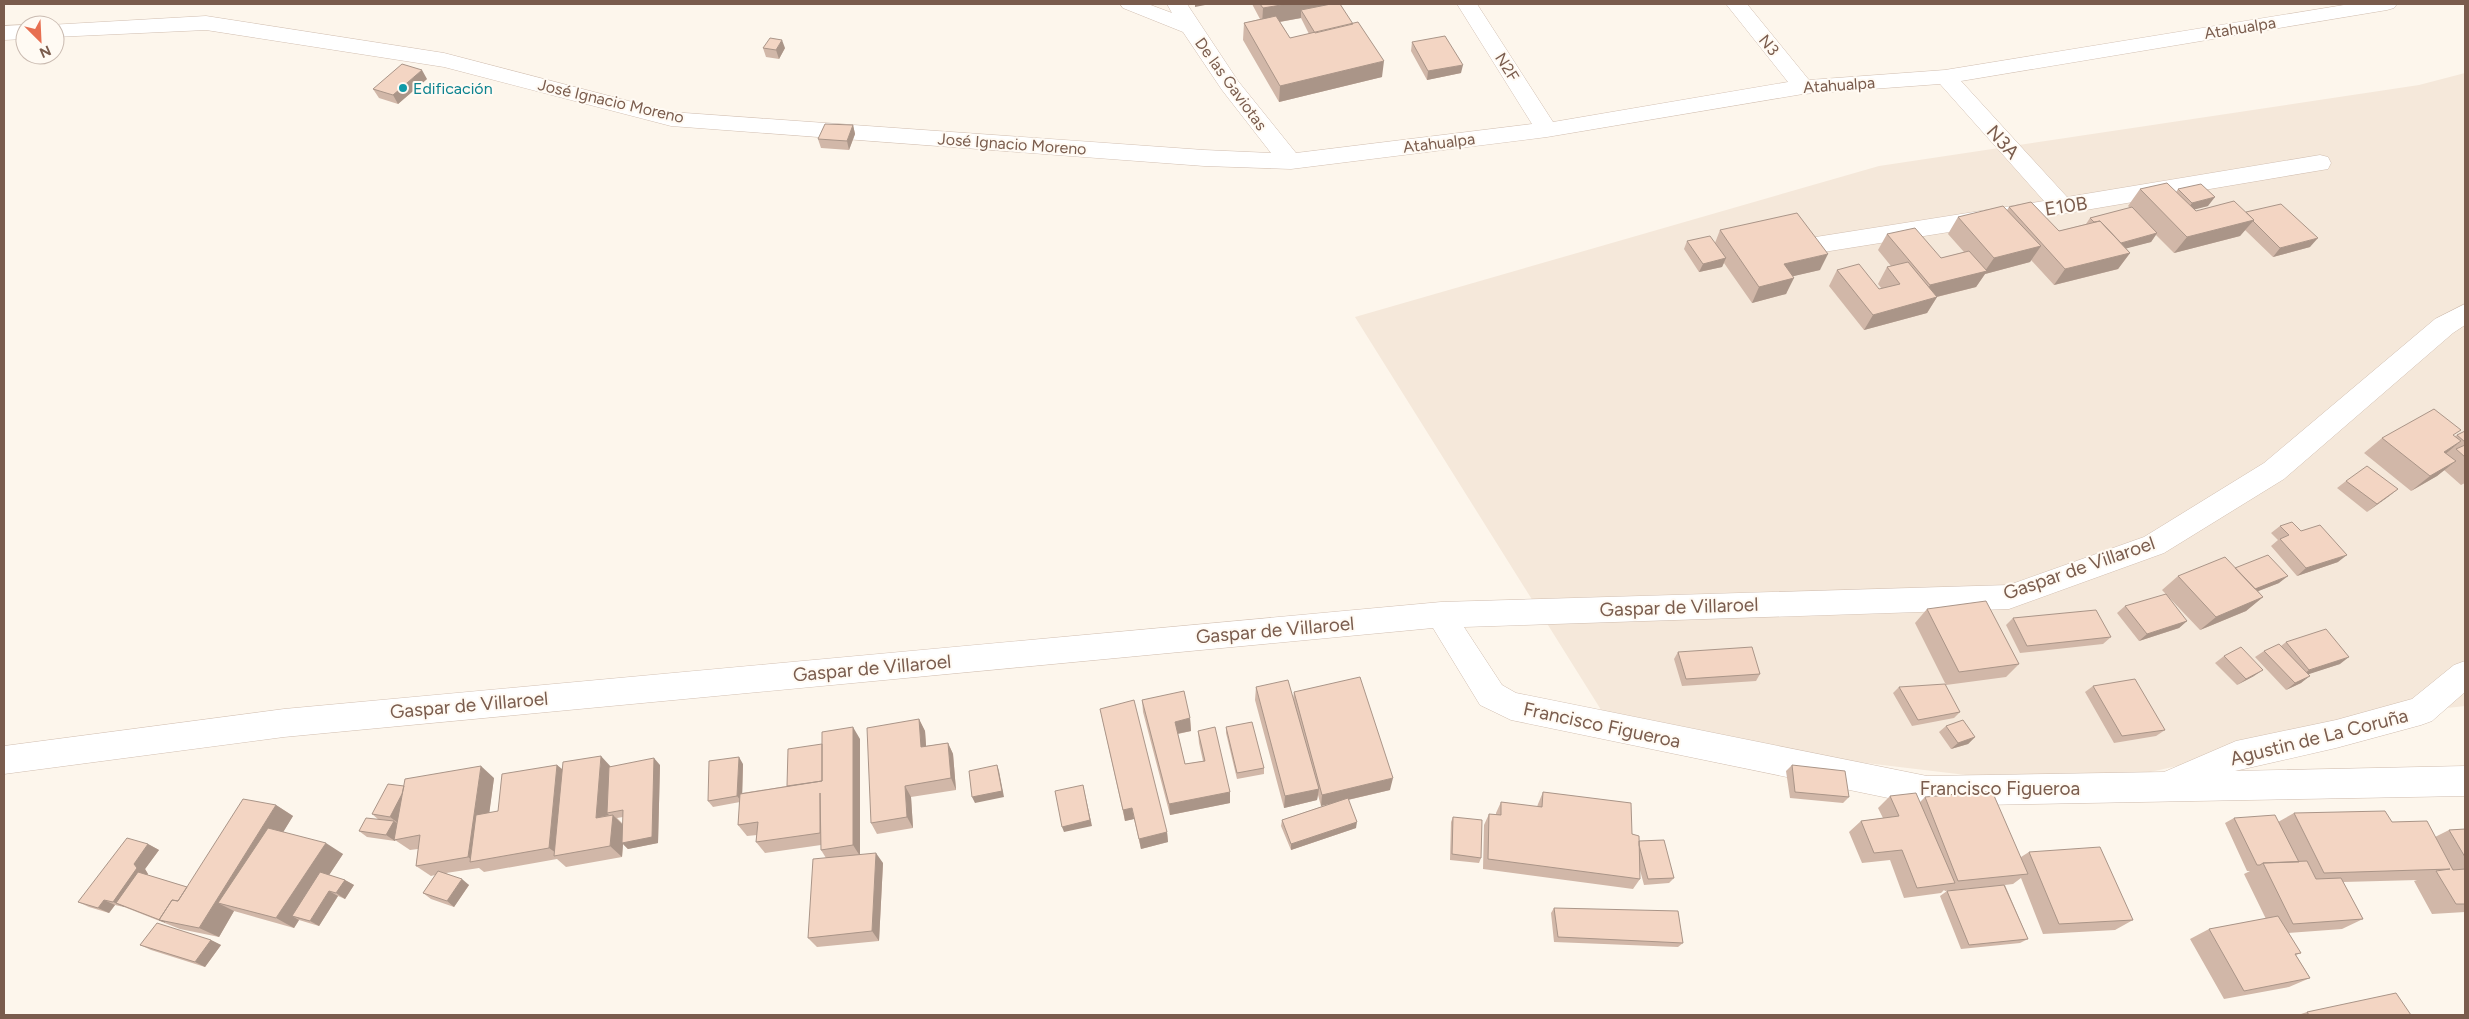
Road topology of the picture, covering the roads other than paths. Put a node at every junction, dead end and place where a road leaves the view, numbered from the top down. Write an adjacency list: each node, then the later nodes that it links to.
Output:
1 (1130, 4): 6 (street)
2 (1177, 4): 6 (street, De las Gaviotas)
3 (1467, 4): 10 (street, N2F)
4 (1736, 4): 9 (street, N3)
5 (2387, 4): 8 (street, Atahualpa)
6 (1190, 27): 11 (street, De las Gaviotas)
7 (65, 29): 11 (street, José Ignacio Moreno)
8 (1945, 77): 9 (street, Atahualpa); 13 (street, N3A)
9 (1803, 87): 10 (street, Atahualpa)
10 (1547, 130): 11 (street, Atahualpa)
11 (1291, 161)
12 (2320, 163): 13 (street, E10B)
13 (2062, 206): 14 (street, E10B)
14 (1811, 245)
15 (2465, 313): 16 (street, Gaspar de Villaroel)
16 (1441, 615): 18 (street, Gaspar de Villaroel); 20 (street, Francisco Figueroa)
17 (2465, 674): 20 (street, Agustin de La Coruña)
18 (4, 760)
19 (2465, 781): 20 (street, Francisco Figueroa)
20 (2164, 786)

